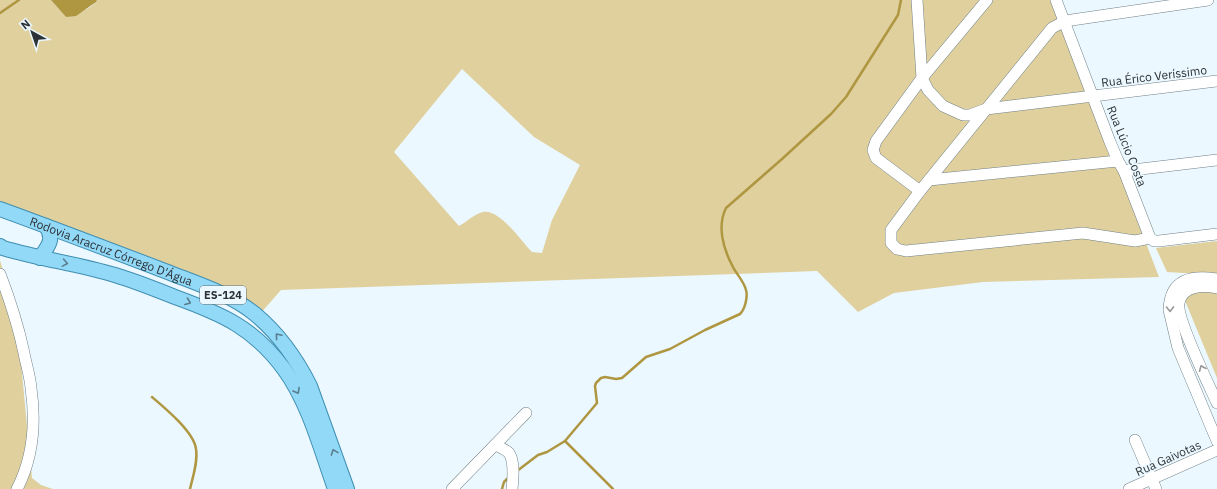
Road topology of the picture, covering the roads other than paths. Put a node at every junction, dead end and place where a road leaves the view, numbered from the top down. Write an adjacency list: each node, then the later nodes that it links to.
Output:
1 (917, 0): 6 (street)
2 (987, 0): 6 (street)
3 (1056, 0): 5 (street, Rua Lúcio Costa)
4 (1208, 0): 5 (street)
5 (1065, 21): 8 (street, Rua Lúcio Costa); 9 (street)
6 (922, 78): 9 (street, Rua Érico Veríssimo); 13 (street)
7 (1217, 81): 8 (street, Rua Érico Veríssimo)
8 (1094, 96): 9 (street, Rua Érico Veríssimo); 11 (street, Rua Lúcio Costa)
9 (986, 109): 12 (street)
10 (1217, 160): 11 (street)
11 (1121, 166): 12 (street); 17 (street, Rua Lúcio Costa)
12 (929, 180): 13 (street)
13 (920, 191): 17 (street)
14 (0, 208): 15 (main road, Rodovia Aracruz Córrego D'Água / ES-124)
15 (46, 226): 19 (main road); 32 (main road, Rodovia Aracruz Córrego D'Água / ES-124, one-way to 15)
16 (1217, 234): 17 (street)
17 (1150, 238)
18 (1, 249): 19 (main road, Rodovia Aracruz Córrego D'Água / ES-124)
19 (40, 258): 31 (main road, Rodovia Aracruz Córrego D'Água / ES-124, one-way to 31)
20 (0, 274): 30 (street)
21 (1217, 278): 26 (street, one-way to 26)
22 (1217, 288): 23 (street, one-way to 22)
23 (1217, 403)
24 (526, 413): 27 (street)
25 (1135, 440): 29 (street)
26 (1217, 441)
27 (495, 445): 33 (street); 34 (street)
28 (1217, 450): 29 (street, Rua Gaivotas)
29 (1153, 484): 35 (street, Rua Gaivotas)
30 (17, 489)
31 (336, 489)
32 (347, 489)
33 (452, 489)
34 (512, 489)
35 (1129, 489)

